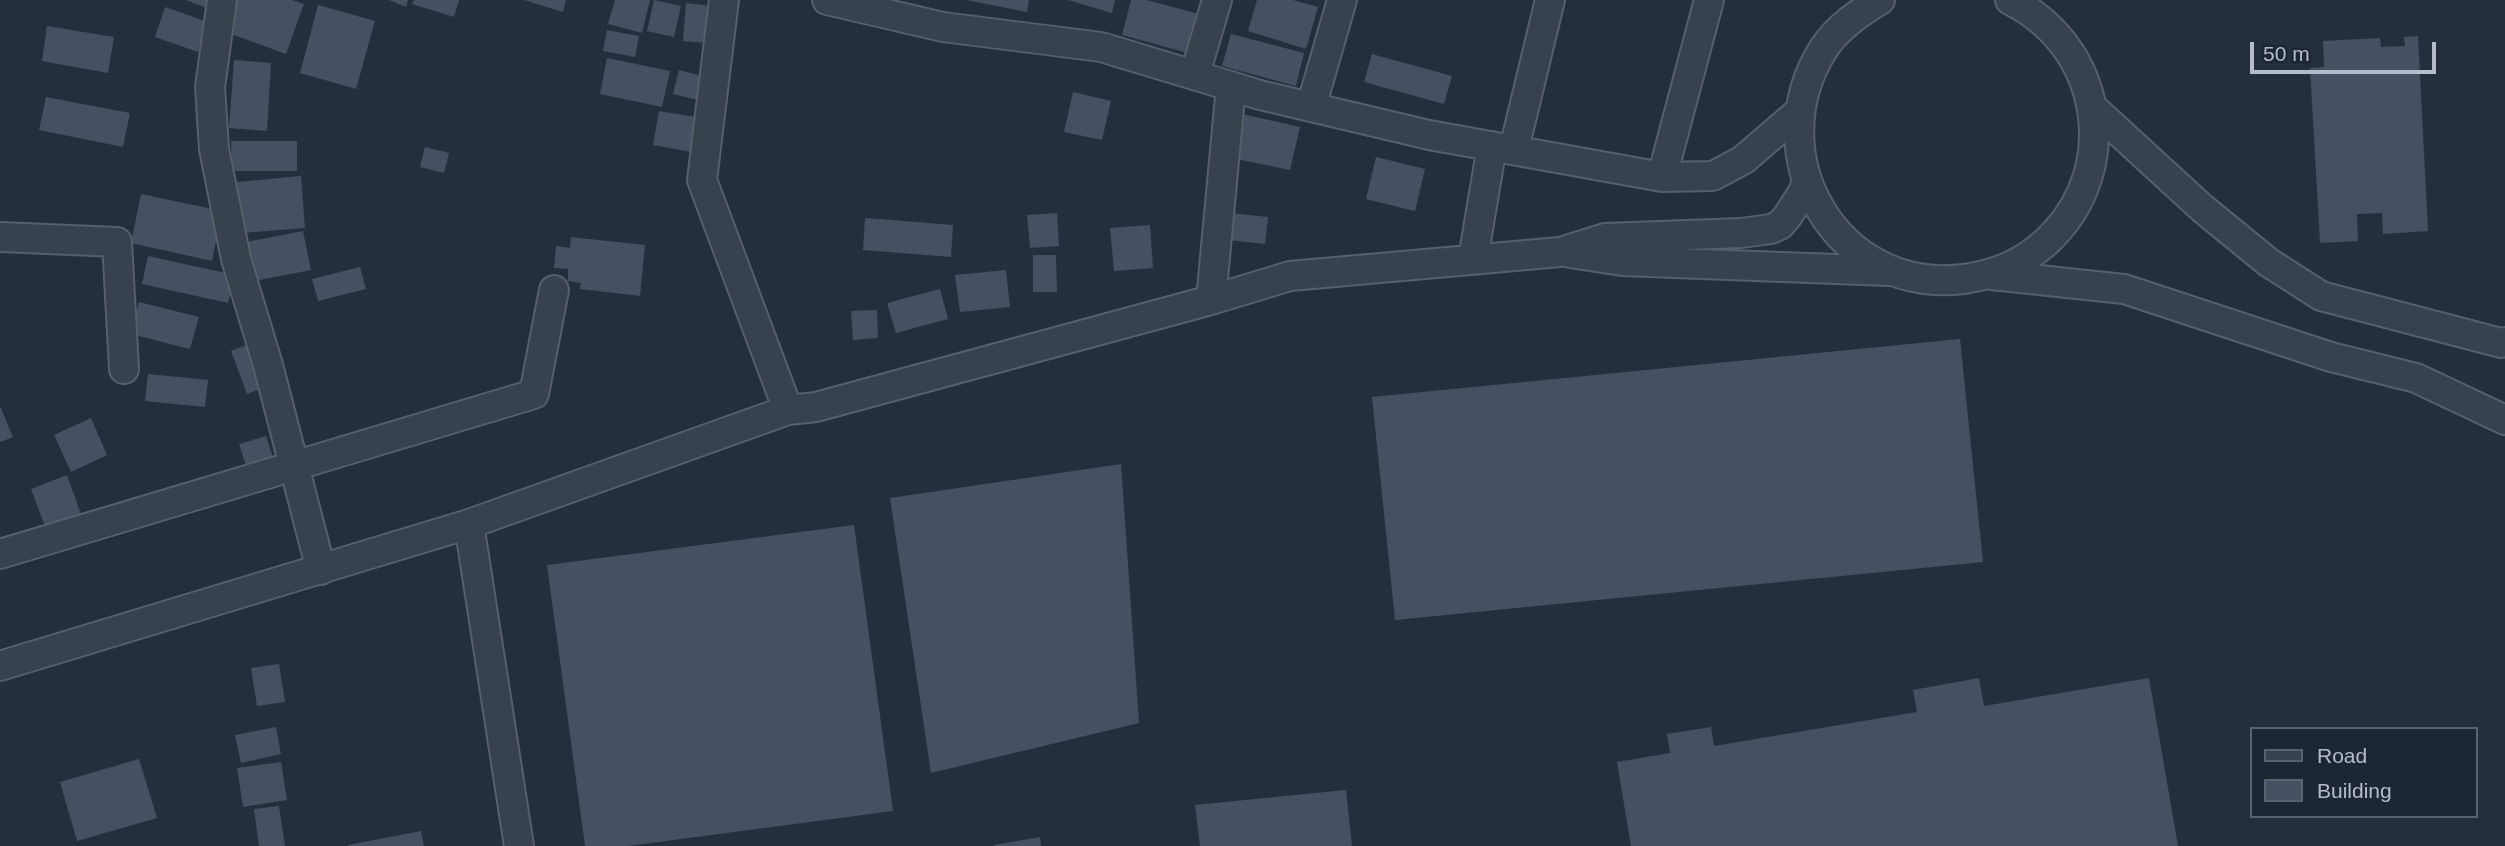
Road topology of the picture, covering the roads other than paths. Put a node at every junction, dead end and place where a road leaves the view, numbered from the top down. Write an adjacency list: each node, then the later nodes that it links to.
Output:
1 (222, 0): 30 (street)
2 (724, 0): 28 (street)
3 (827, 0): 11 (street)
4 (1217, 0): 11 (street)
5 (1342, 0): 13 (street)
6 (1550, 0): 16 (street)
7 (1709, 0): 17 (street)
8 (1880, 0): 10 (street)
9 (2010, 0): 14 (street)
10 (1848, 10): 15 (street)
11 (1195, 74): 12 (street)
12 (1231, 86): 13 (street); 25 (street)
13 (1311, 107): 16 (street)
14 (2093, 108): 23 (street); 26 (street)
15 (1800, 112): 17 (street); 18 (street)
16 (1503, 147): 17 (street); 21 (street)
17 (1662, 177)
18 (1806, 180): 20 (street); 22 (street)
19 (0, 237): 27 (street)
20 (1560, 252): 21 (street); 22 (street)
21 (1473, 259): 25 (street)
22 (1894, 272): 23 (street)
23 (1991, 275): 29 (street)
24 (554, 290): 30 (street)
25 (1211, 300): 28 (street)
26 (2505, 342)
27 (124, 369)
28 (788, 410): 31 (street)
29 (2505, 419)
30 (295, 468): 32 (street); 33 (street)
31 (470, 524): 33 (street); 35 (street)
32 (0, 554)
33 (321, 569): 34 (street)
34 (0, 666)
35 (519, 846)

